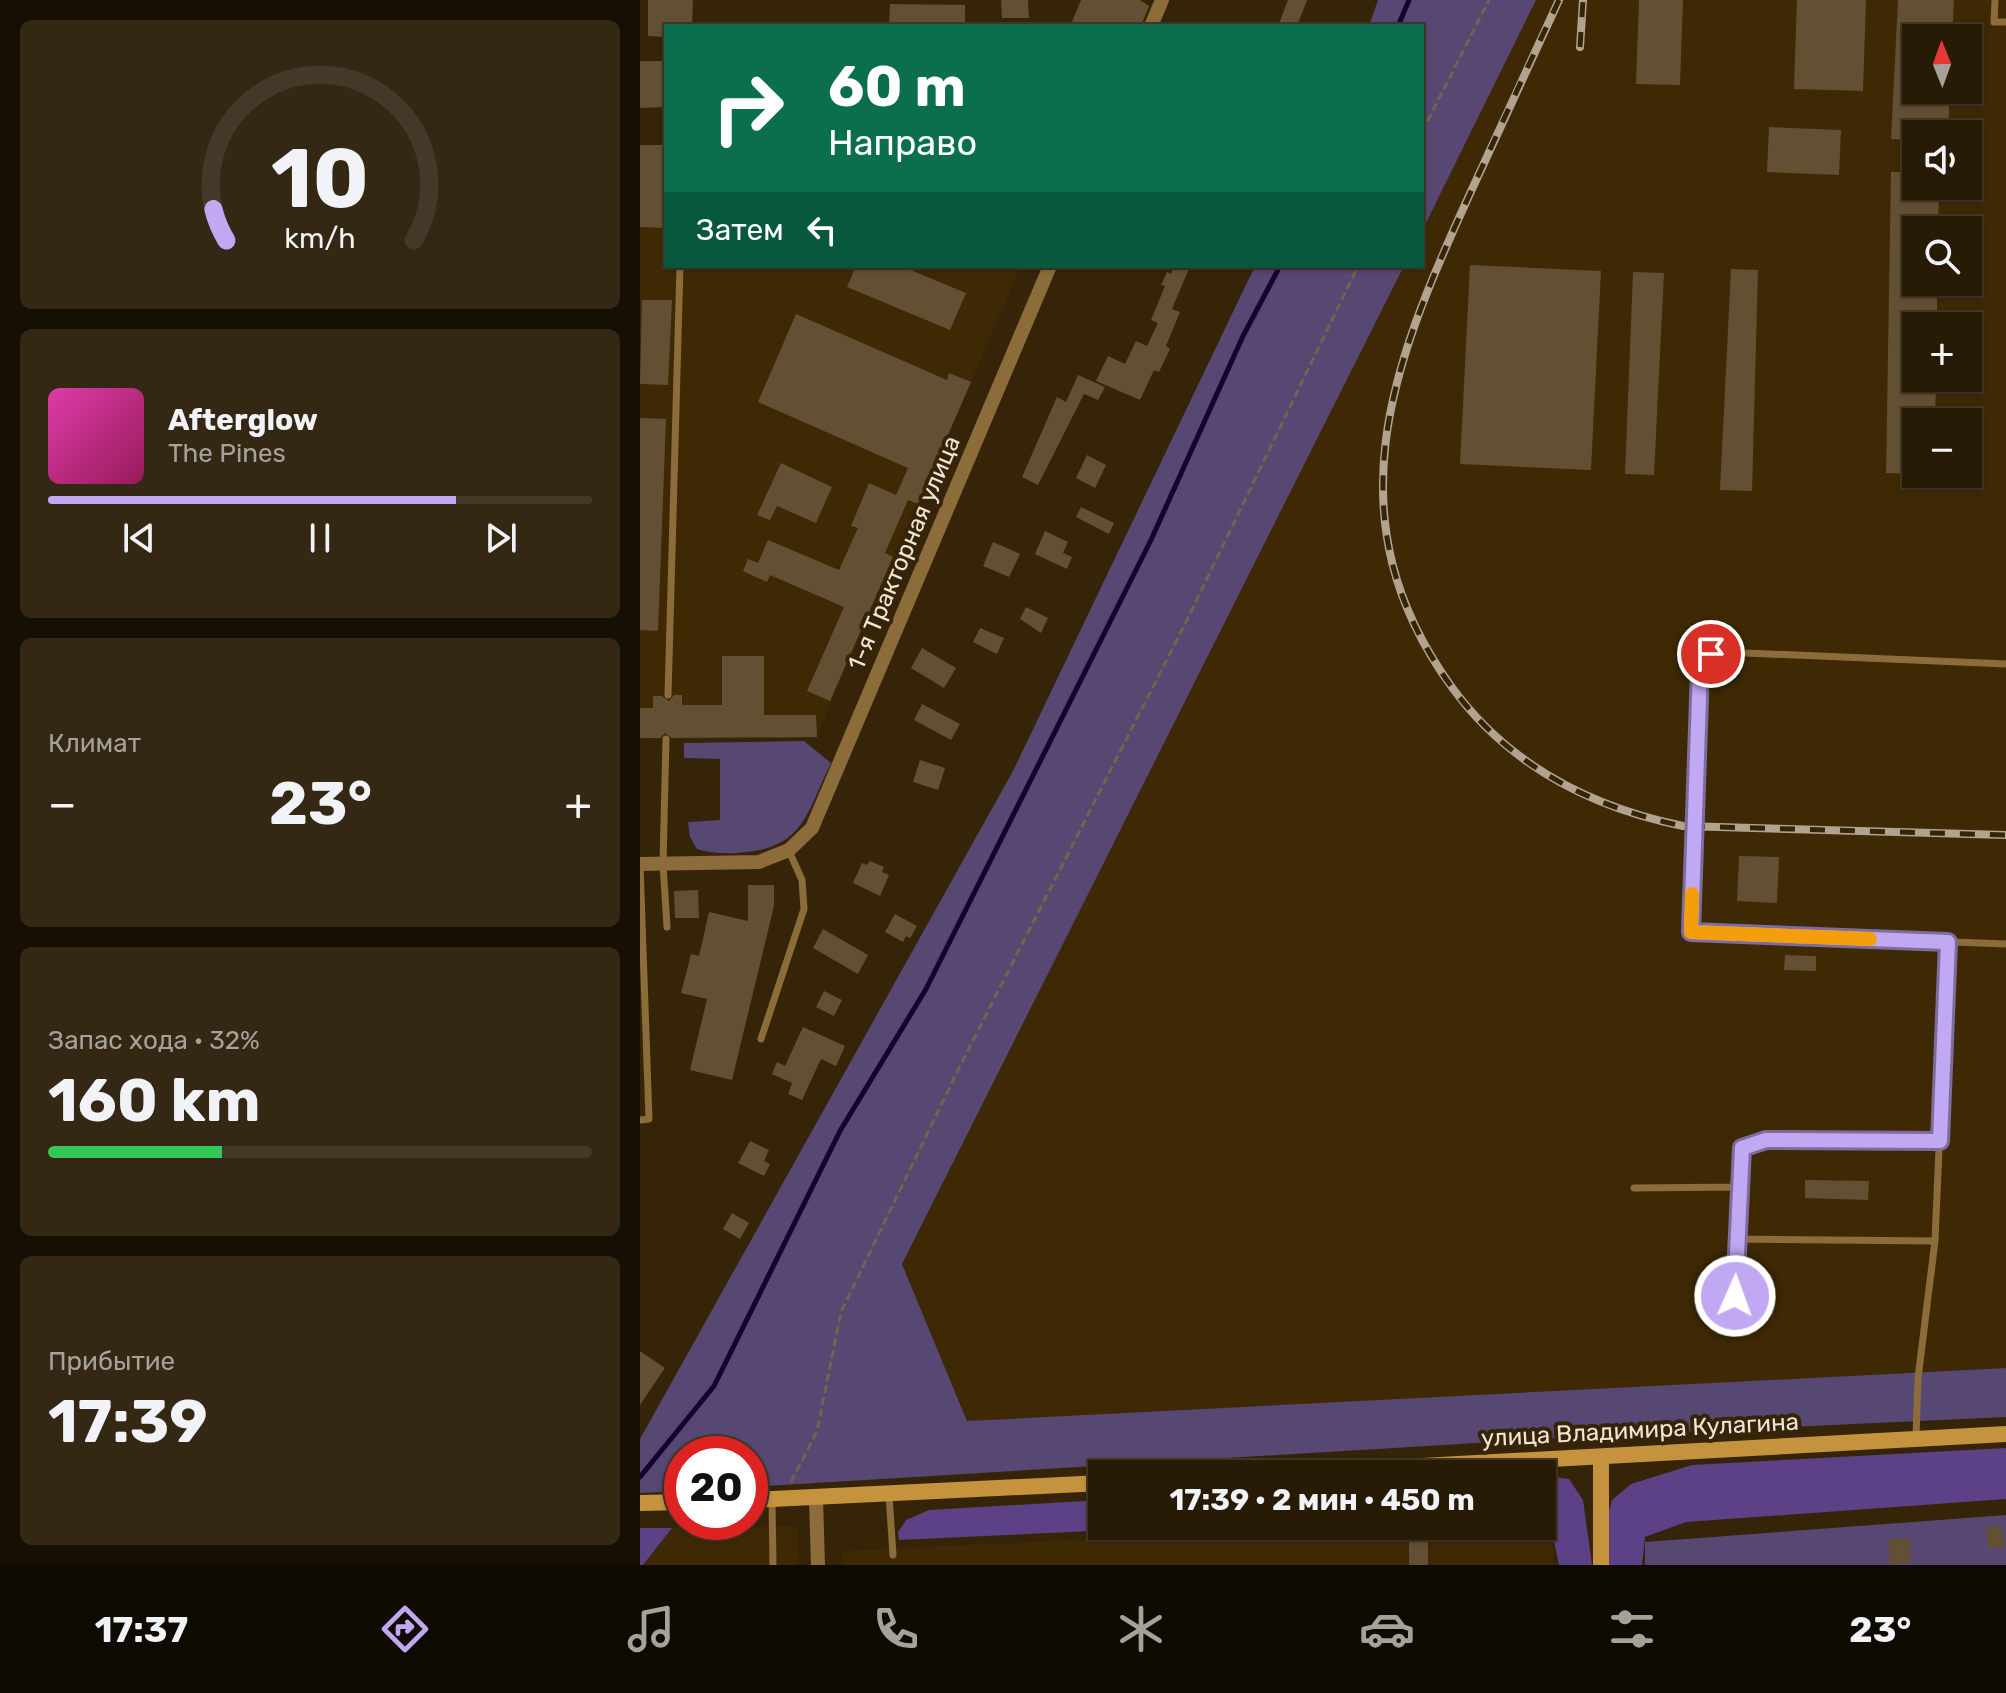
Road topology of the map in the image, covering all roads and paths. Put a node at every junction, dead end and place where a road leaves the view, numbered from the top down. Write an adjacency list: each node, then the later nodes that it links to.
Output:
1 (1162, 0): 5 (street)
2 (1489, 0): 6 (path)
3 (1995, 0): 4 (lane)
4 (2006, 22)
5 (1152, 24)
6 (1424, 128)
7 (680, 268): 11 (lane)
8 (1049, 268): 13 (street, 1-я Тракторная улица)
9 (1357, 268): 35 (path)
10 (2006, 664): 17 (lane)
11 (668, 695)
12 (666, 739): 15 (lane)
13 (789, 850): 15 (street); 19 (lane)
14 (640, 864): 15 (street); 20 (lane)
15 (663, 864): 16 (lane)
16 (667, 927)
17 (1948, 942): 18 (lane); 21 (lane)
18 (2006, 944)
19 (761, 1039)
20 (640, 1120)
21 (1940, 1141): 22 (lane); 25 (lane)
22 (1738, 1187): 23 (lane); 24 (lane)
23 (1634, 1188)
24 (1737, 1239): 25 (lane); 26 (lane)
25 (1935, 1241): 28 (lane)
26 (1735, 1296)
27 (2006, 1434): 28 (street, улица Владимира Кулагина)
28 (1916, 1439): 29 (street, улица Владимира Кулагина)
29 (1601, 1457): 30 (street, улица Владимира Кулагина); 41 (street)
30 (1544, 1460)
31 (1088, 1484): 32 (street)
32 (889, 1495): 33 (street); 38 (lane)
33 (816, 1499): 35 (street); 40 (street)
34 (768, 1500): 35 (street)
35 (777, 1500): 39 (lane)
36 (664, 1502): 37 (street)
37 (640, 1503)
38 (893, 1555)
39 (773, 1565)
40 (818, 1565)
41 (1601, 1565)

